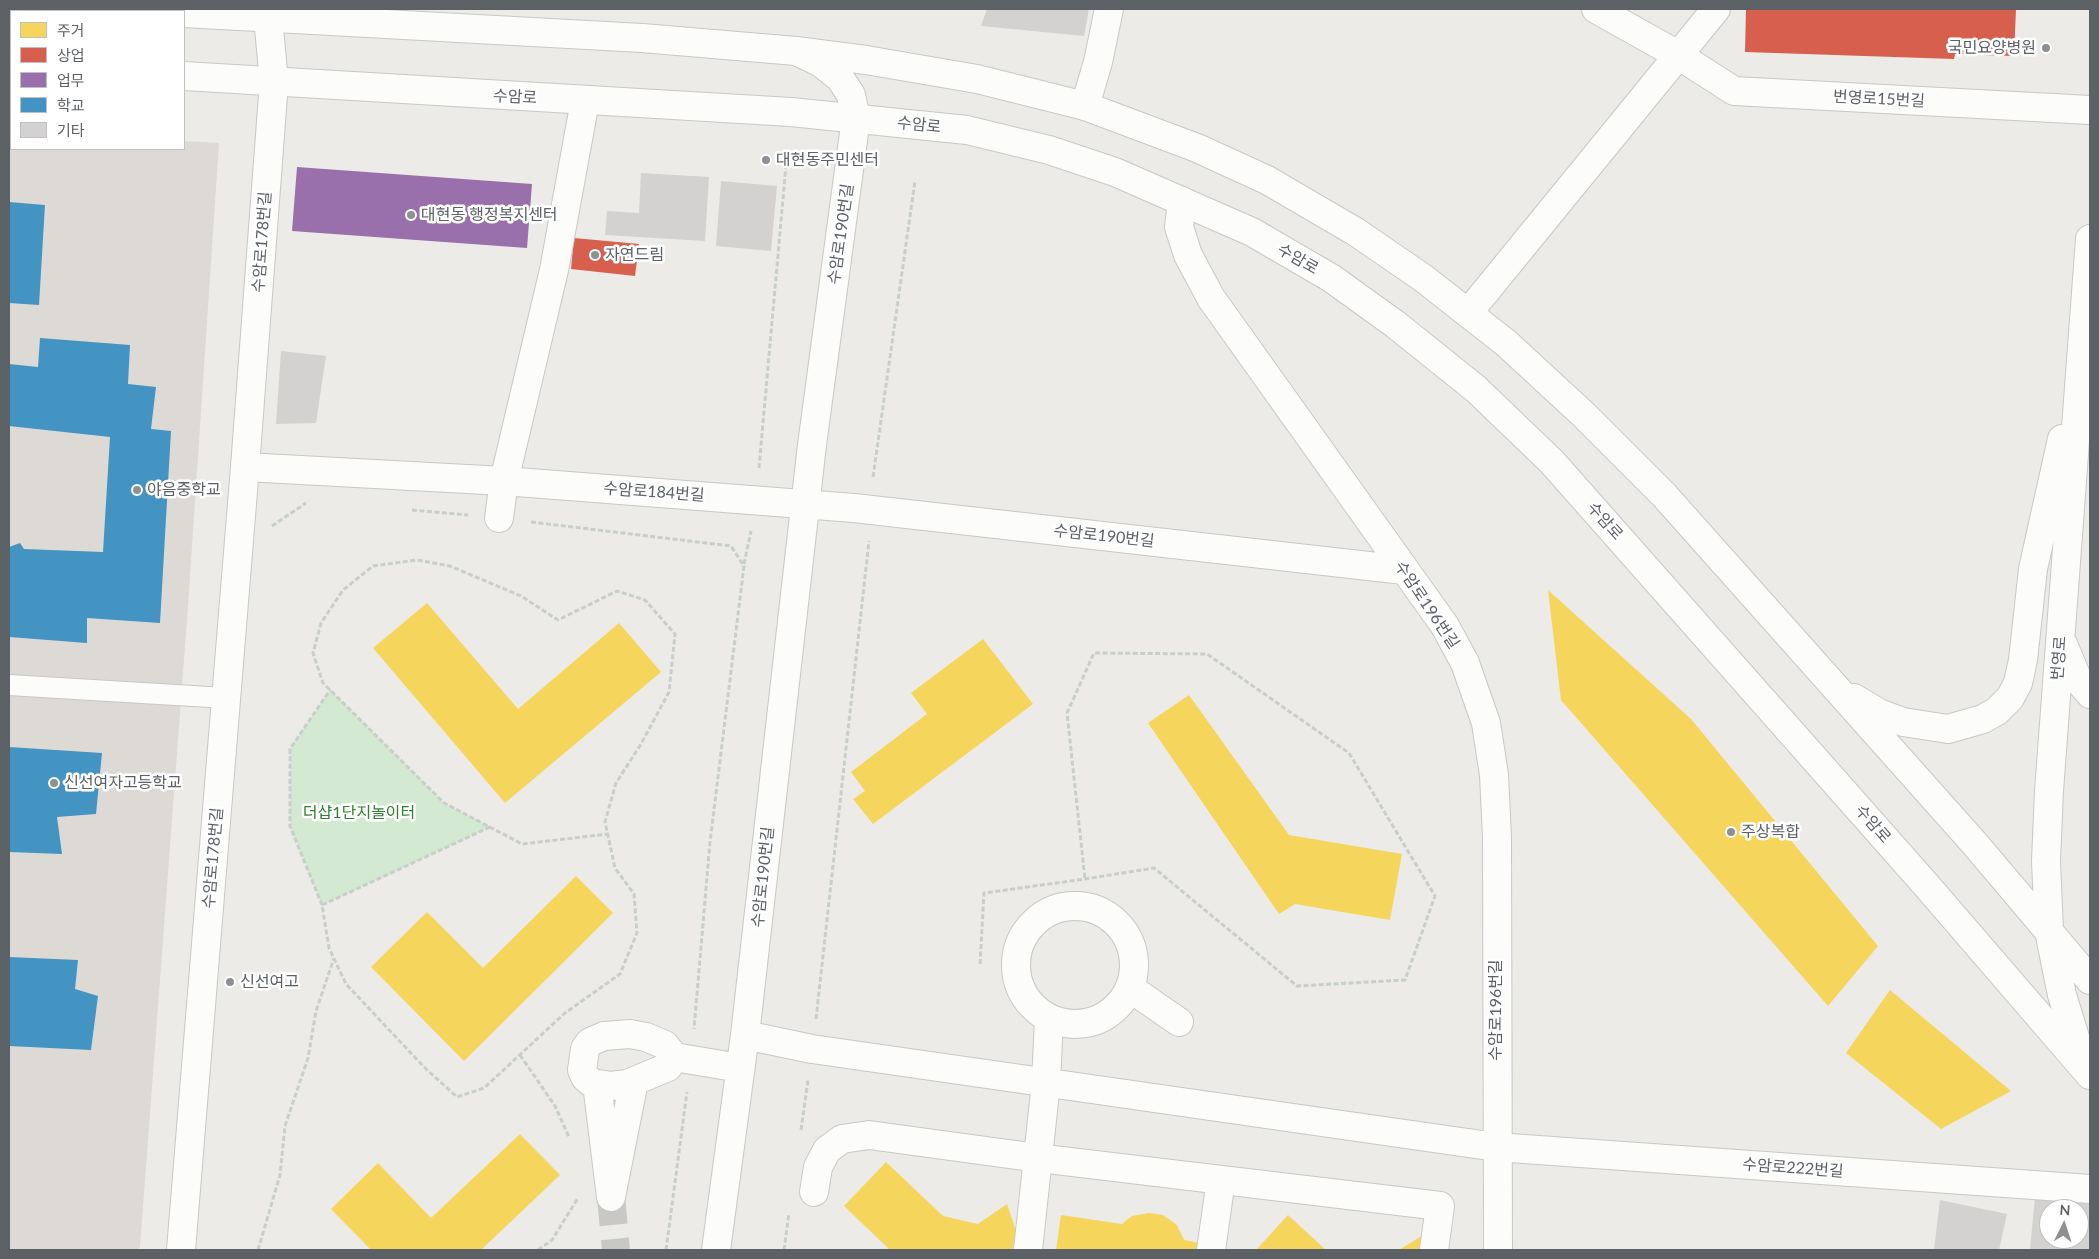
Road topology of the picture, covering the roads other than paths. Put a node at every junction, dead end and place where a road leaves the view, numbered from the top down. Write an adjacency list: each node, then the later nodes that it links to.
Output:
1 (125, 9): 5 (street)
2 (1108, 9): 13 (street)
3 (1596, 9): 9 (street, 번영로15번길)
4 (1716, 9): 9 (street)
5 (144, 10)
6 (185, 13): 7 (street)
7 (268, 13): 8 (street); 11 (street, 수암로178번길)
8 (796, 51): 13 (street); 15 (street, 수암로190번길)
9 (1678, 55): 14 (street, 번영로15번길); 18 (street)
10 (185, 76): 11 (street, 수암로)
11 (274, 82): 12 (street, 수암로); 20 (street, 수암로178번길)
12 (585, 101): 15 (street, 수암로); 21 (street)
13 (1085, 106): 18 (street)
14 (2090, 110)
15 (856, 118): 16 (street, 수암로); 22 (street, 수암로190번길)
16 (1182, 201): 24 (street, 수암로196번길); 39 (street, 수암로)
17 (2090, 239): 19 (street, 번영로)
18 (1468, 313): 26 (street)
19 (2082, 357): 25 (street, 번영로); 26 (street)
20 (245, 467): 21 (street); 29 (street, 수암로178번길)
21 (504, 481): 22 (street, 수암로184번길); 23 (street)
22 (805, 504): 24 (street, 수암로190번길); 35 (street, 수암로190번길)
23 (499, 518)
24 (1404, 570): 43 (street, 수암로196번길)
25 (2061, 636): 28 (street); 30 (street, 번영로)
26 (1829, 681): 30 (street)
27 (9, 685): 29 (lane)
28 (2090, 694)
29 (226, 698): 48 (street, 수암로178번길)
30 (2049, 931): 31 (street); 38 (street, 번영로)
31 (2090, 980)
32 (1130, 988): 33 (street); 33 (street); 34 (street)
33 (1050, 1018): 41 (street)
34 (1179, 1022)
35 (745, 1035): 37 (street, 수암로190번길); 41 (street, 수암로222번길)
36 (683, 1058): 37 (street); 40 (street); 42 (street)
37 (740, 1068): 49 (street, 수암로190번길)
38 (2090, 1071)
39 (2090, 1075)
40 (634, 1081): 42 (street); 42 (street)
41 (1046, 1083): 43 (street, 수암로222번길); 44 (street)
42 (597, 1084)
43 (1496, 1147): 46 (street, 수암로222번길); 53 (street, 수암로196번길)
44 (1038, 1158): 45 (street); 47 (street); 50 (street)
45 (1221, 1180): 51 (street); 52 (street)
46 (2090, 1189)
47 (814, 1192)
48 (181, 1250)
49 (716, 1250)
50 (1028, 1250)
51 (1211, 1250)
52 (1434, 1250)
53 (1498, 1250)

